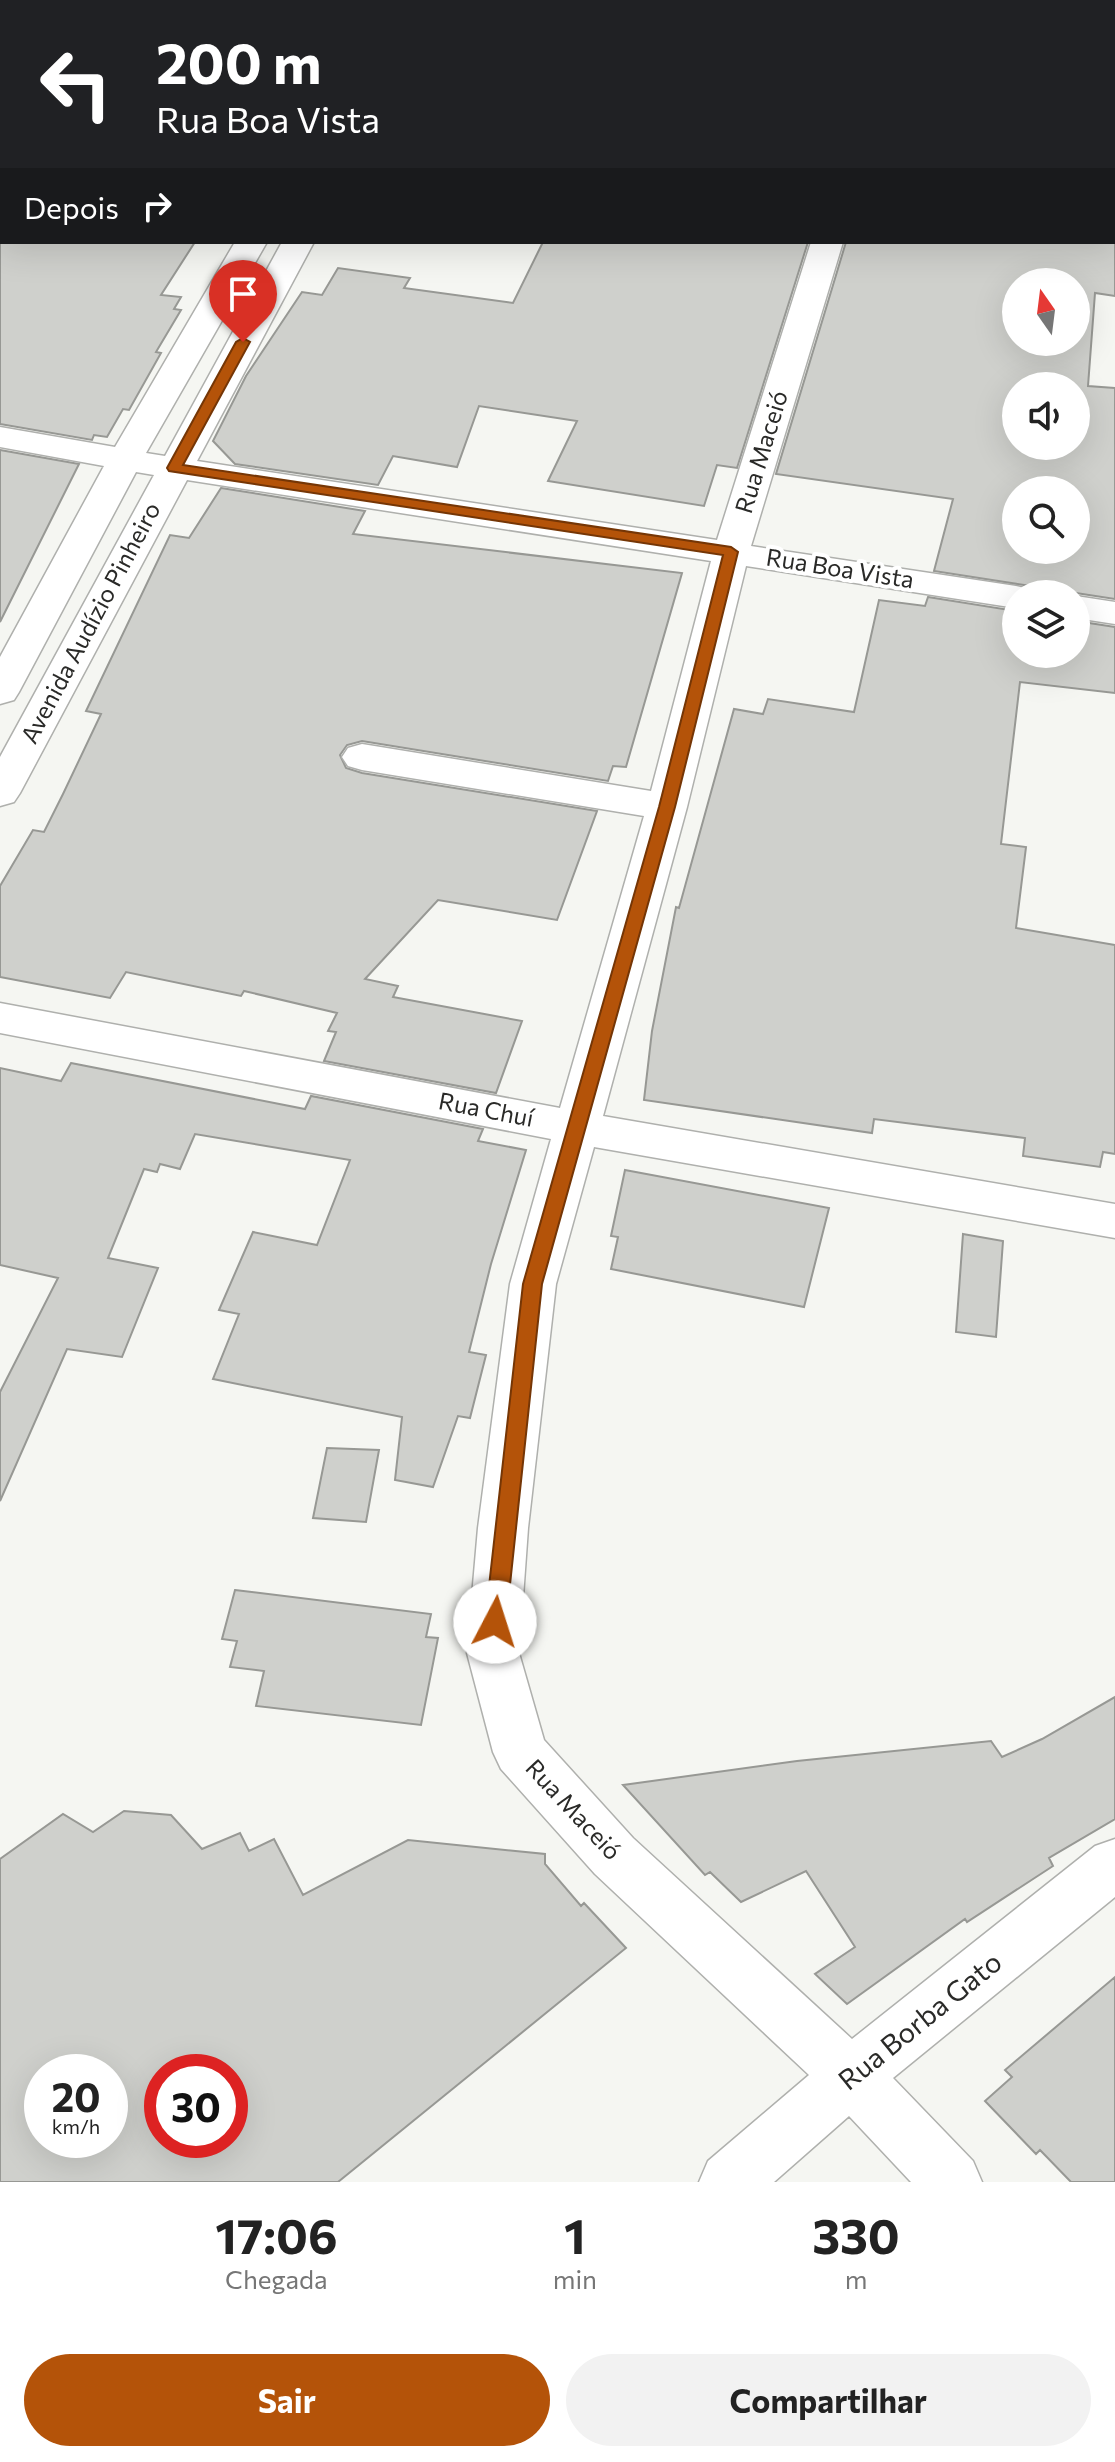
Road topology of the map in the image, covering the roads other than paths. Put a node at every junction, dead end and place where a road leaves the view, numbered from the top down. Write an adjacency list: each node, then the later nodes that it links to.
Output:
1 (250, 244): 5 (street, Avenida Audízio Pinheiro)
2 (297, 244): 6 (street, Avenida Audízio Pinheiro)
3 (826, 244): 7 (street, Rua Maceió)
4 (0, 437): 5 (street, Rua Boa Vista)
5 (126, 458): 6 (street, Rua Boa Vista); 11 (street, Avenida Audízio Pinheiro)
6 (174, 468): 7 (street, Rua Boa Vista); 12 (street, Avenida Audízio Pinheiro)
7 (731, 552): 8 (street, Rua Boa Vista); 16 (street, Rua Maceió)
8 (1002, 595)
9 (1090, 609): 10 (street)
10 (1115, 613)
11 (30, 636): 12 (street); 13 (street, Avenida Audízio Pinheiro)
12 (80, 644): 15 (street, Avenida Audízio Pinheiro)
13 (0, 692)
14 (362, 757): 16 (street)
15 (0, 793)
16 (667, 807): 18 (street, Rua Maceió)
17 (0, 1018): 18 (street, Rua Chuí)
18 (575, 1127): 19 (street, Rua Chuí); 21 (street, Rua Maceió)
19 (1115, 1221)
20 (1115, 1864): 21 (street, Rua Borba Gato)
21 (851, 2076): 22 (street, Rua Borba Gato); 23 (street, Rua Maceió)
22 (729, 2182)
23 (952, 2182)

